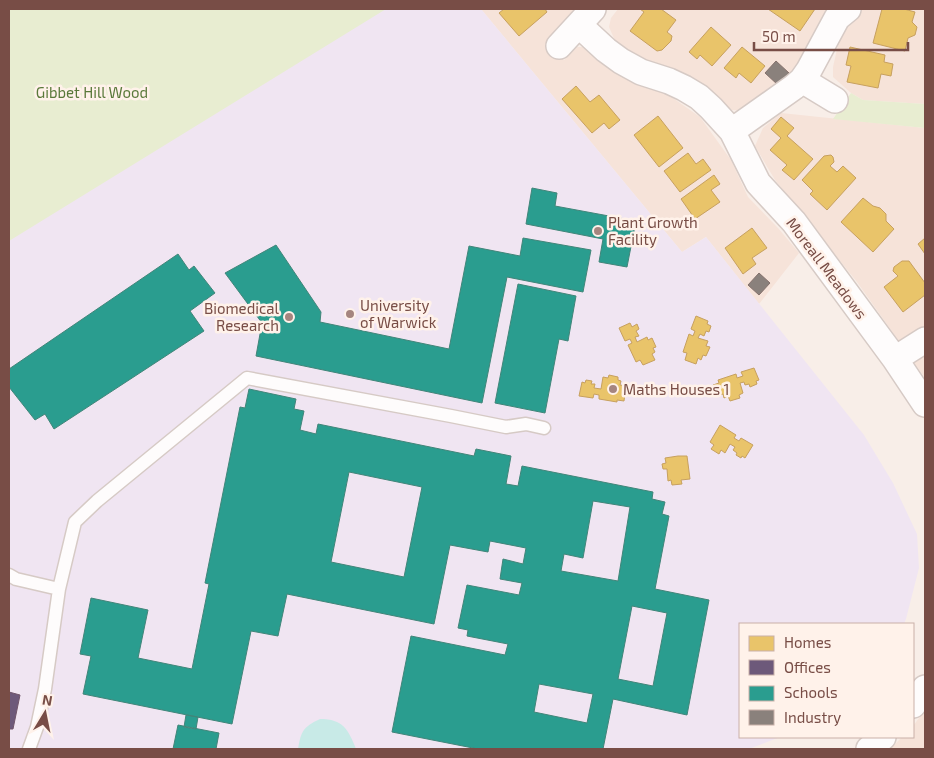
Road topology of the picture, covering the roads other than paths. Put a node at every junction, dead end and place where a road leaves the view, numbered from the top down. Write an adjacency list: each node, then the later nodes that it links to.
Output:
1 (848, 9): 4 (street)
2 (586, 17): 3 (street, Moreall Meadows); 6 (street, Moreall Meadows)
3 (559, 46)
4 (802, 80): 5 (street); 6 (street)
5 (835, 100)
6 (732, 131): 8 (street, Moreall Meadows)
7 (925, 340): 8 (street)
8 (895, 359): 9 (street, Moreall Meadows)
9 (925, 404)
10 (544, 428): 12 (lane)
11 (9, 575): 12 (lane)
12 (59, 589): 16 (lane)
13 (925, 688): 14 (street)
14 (914, 704)
15 (882, 738): 17 (street)
16 (29, 749)
17 (869, 749)

